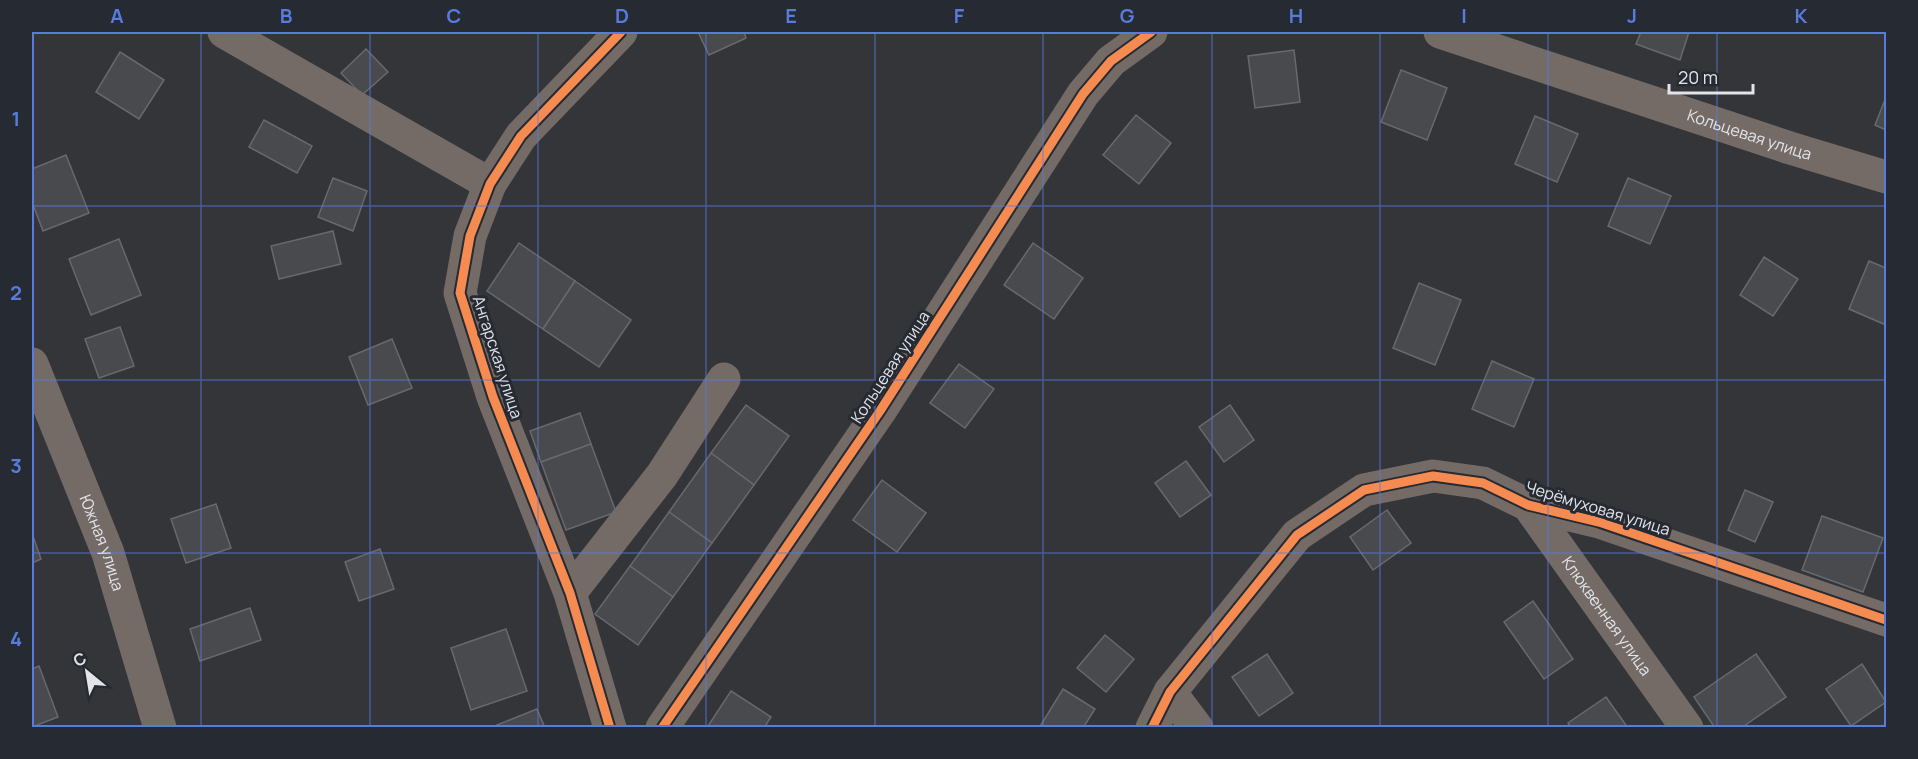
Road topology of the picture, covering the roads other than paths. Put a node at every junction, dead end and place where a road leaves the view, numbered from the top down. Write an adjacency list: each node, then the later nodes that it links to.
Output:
1 (224, 32): 6 (street)
2 (621, 32): 6 (street, Ангарская улица)
3 (1151, 32): 15 (street, Кольцевая улица)
4 (1440, 32): 5 (street, Кольцевая улица)
5 (1887, 177)
6 (490, 184): 10 (street, Ангарская улица)
7 (32, 363): 13 (street, Южная улица)
8 (724, 379): 10 (street)
9 (1528, 506): 11 (street, Черёмуховая улица); 12 (street, Черёмуховая улица); 18 (street, Клюквенная улица)
10 (570, 593): 14 (street, Ангарская улица)
11 (1887, 620)
12 (1170, 692): 16 (street, Черёмуховая улица); 17 (street)
13 (160, 728)
14 (610, 728)
15 (662, 728)
16 (1152, 728)
17 (1197, 728)
18 (1687, 728)

